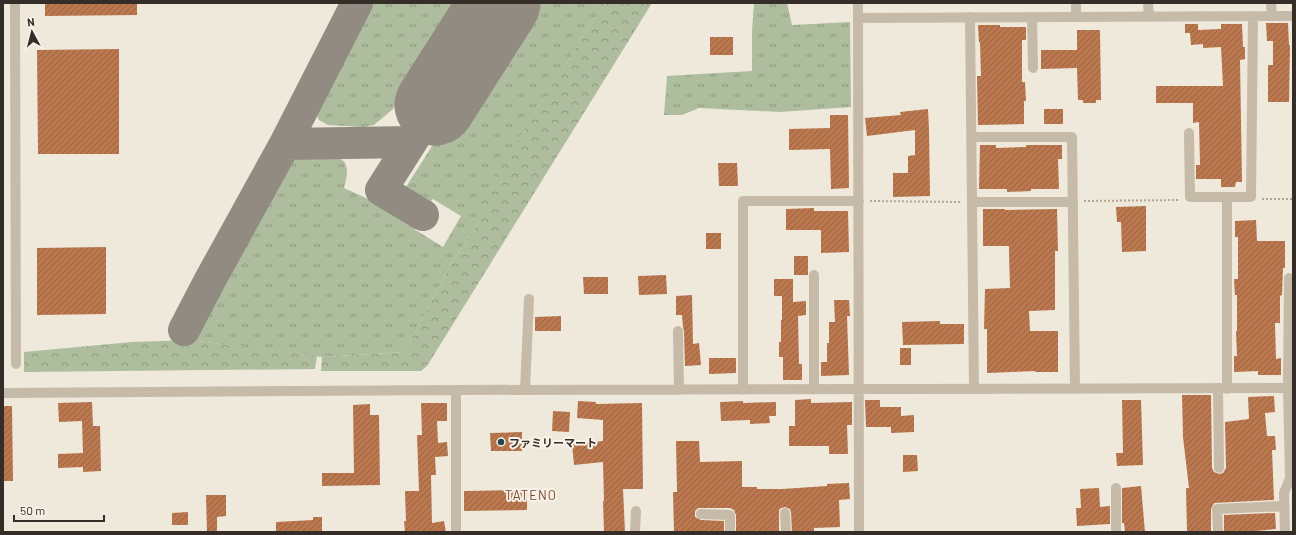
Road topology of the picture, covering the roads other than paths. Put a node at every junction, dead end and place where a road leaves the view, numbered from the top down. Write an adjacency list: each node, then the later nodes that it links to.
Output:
1 (15, 3): 25 (street)
2 (858, 3): 12 (street)
3 (1076, 3): 10 (street)
4 (1148, 3): 11 (street)
5 (1272, 3): 7 (street)
6 (1253, 16): 7 (street); 11 (street); 17 (street)
7 (1272, 16): 8 (street)
8 (1293, 16)
9 (1032, 17): 10 (street); 13 (street); 14 (street)
10 (1076, 17): 11 (street)
11 (1149, 17)
12 (858, 18): 13 (street); 18 (street)
13 (970, 18): 16 (street)
14 (1032, 68)
15 (1189, 133): 17 (street)
16 (972, 137): 19 (street); 20 (street)
17 (1226, 197): 26 (street)
18 (859, 201): 29 (street); 35 (street)
19 (972, 202): 20 (street); 30 (street)
20 (1072, 202): 31 (street)
21 (814, 275): 28 (street)
22 (1288, 278): 27 (street)
23 (529, 299): 33 (street)
24 (678, 331): 34 (street)
25 (16, 364)
26 (1223, 388): 27 (street); 31 (street); 37 (street)
27 (1290, 388): 39 (street)
28 (814, 389): 29 (street); 35 (street)
29 (859, 389): 30 (street); 47 (street)
30 (974, 389): 31 (street)
31 (1075, 389)
32 (456, 390): 33 (street); 36 (street); 43 (street)
33 (525, 390): 34 (street)
34 (679, 390): 35 (street)
35 (743, 390)
36 (3, 393)
37 (1219, 468)
38 (1116, 488): 48 (street)
39 (1284, 506): 49 (street); 50 (street)
40 (636, 511): 44 (street)
41 (786, 513): 46 (street)
42 (701, 514): 45 (street)
43 (456, 532)
44 (635, 532)
45 (730, 532)
46 (786, 532)
47 (859, 532)
48 (1116, 532)
49 (1218, 532)
50 (1285, 532)

